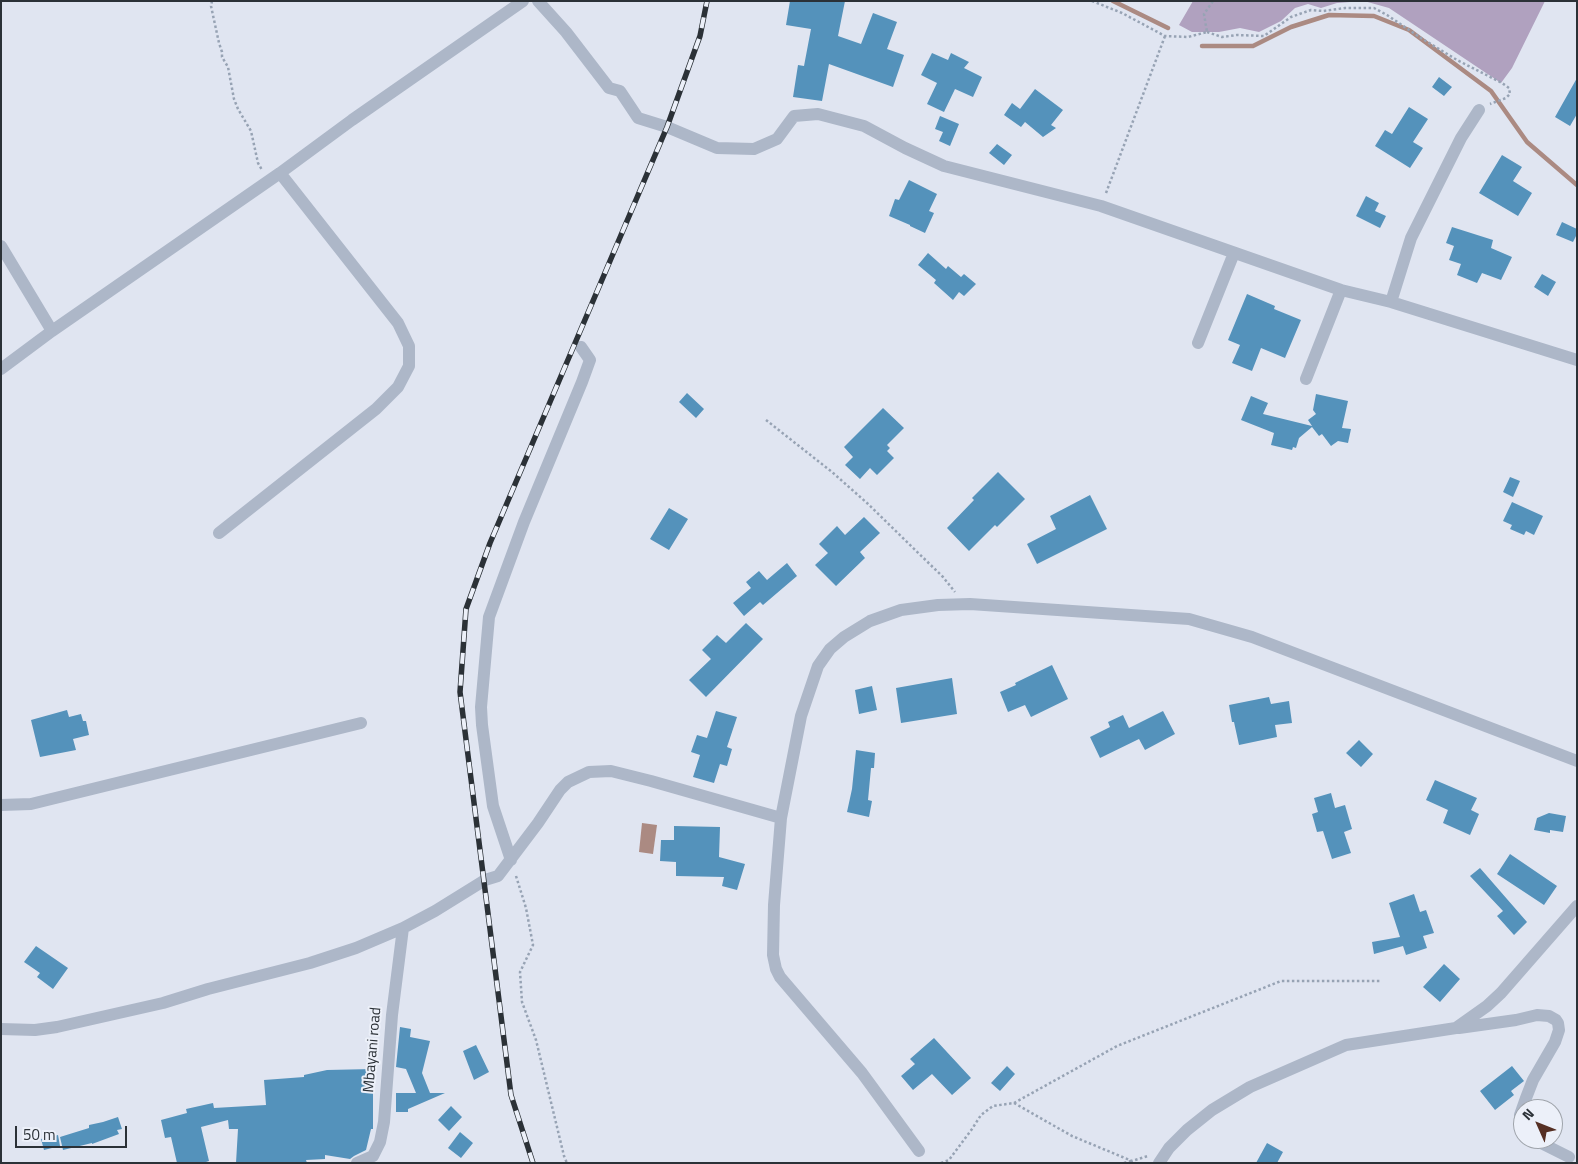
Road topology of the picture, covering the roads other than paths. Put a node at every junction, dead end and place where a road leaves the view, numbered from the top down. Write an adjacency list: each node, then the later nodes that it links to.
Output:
1 (523, 1): 4 (street)
2 (538, 1): 6 (street)
3 (1479, 110): 8 (street)
4 (280, 173): 9 (street); 15 (street)
5 (1, 246): 9 (street)
6 (1234, 253): 7 (street); 10 (street)
7 (1341, 290): 8 (street); 14 (street)
8 (1391, 302): 12 (street)
9 (52, 331): 13 (street)
10 (1198, 343)
11 (581, 347): 20 (street)
12 (1577, 360)
13 (1, 369)
14 (1306, 379)
15 (220, 533)
16 (361, 723): 18 (street)
17 (1577, 762): 19 (street)
18 (1, 805)
19 (781, 818): 20 (street); 27 (street)
20 (511, 860): 22 (street)
21 (1577, 906): 23 (street)
22 (403, 928): 24 (street); 29 (street, Mbayani road)
23 (1456, 1028): 25 (street); 30 (street)
24 (1, 1029)
25 (1526, 1099)
26 (1553, 1149): 28 (street)
27 (919, 1151)
28 (1569, 1157)
29 (358, 1163)
30 (1159, 1163)

